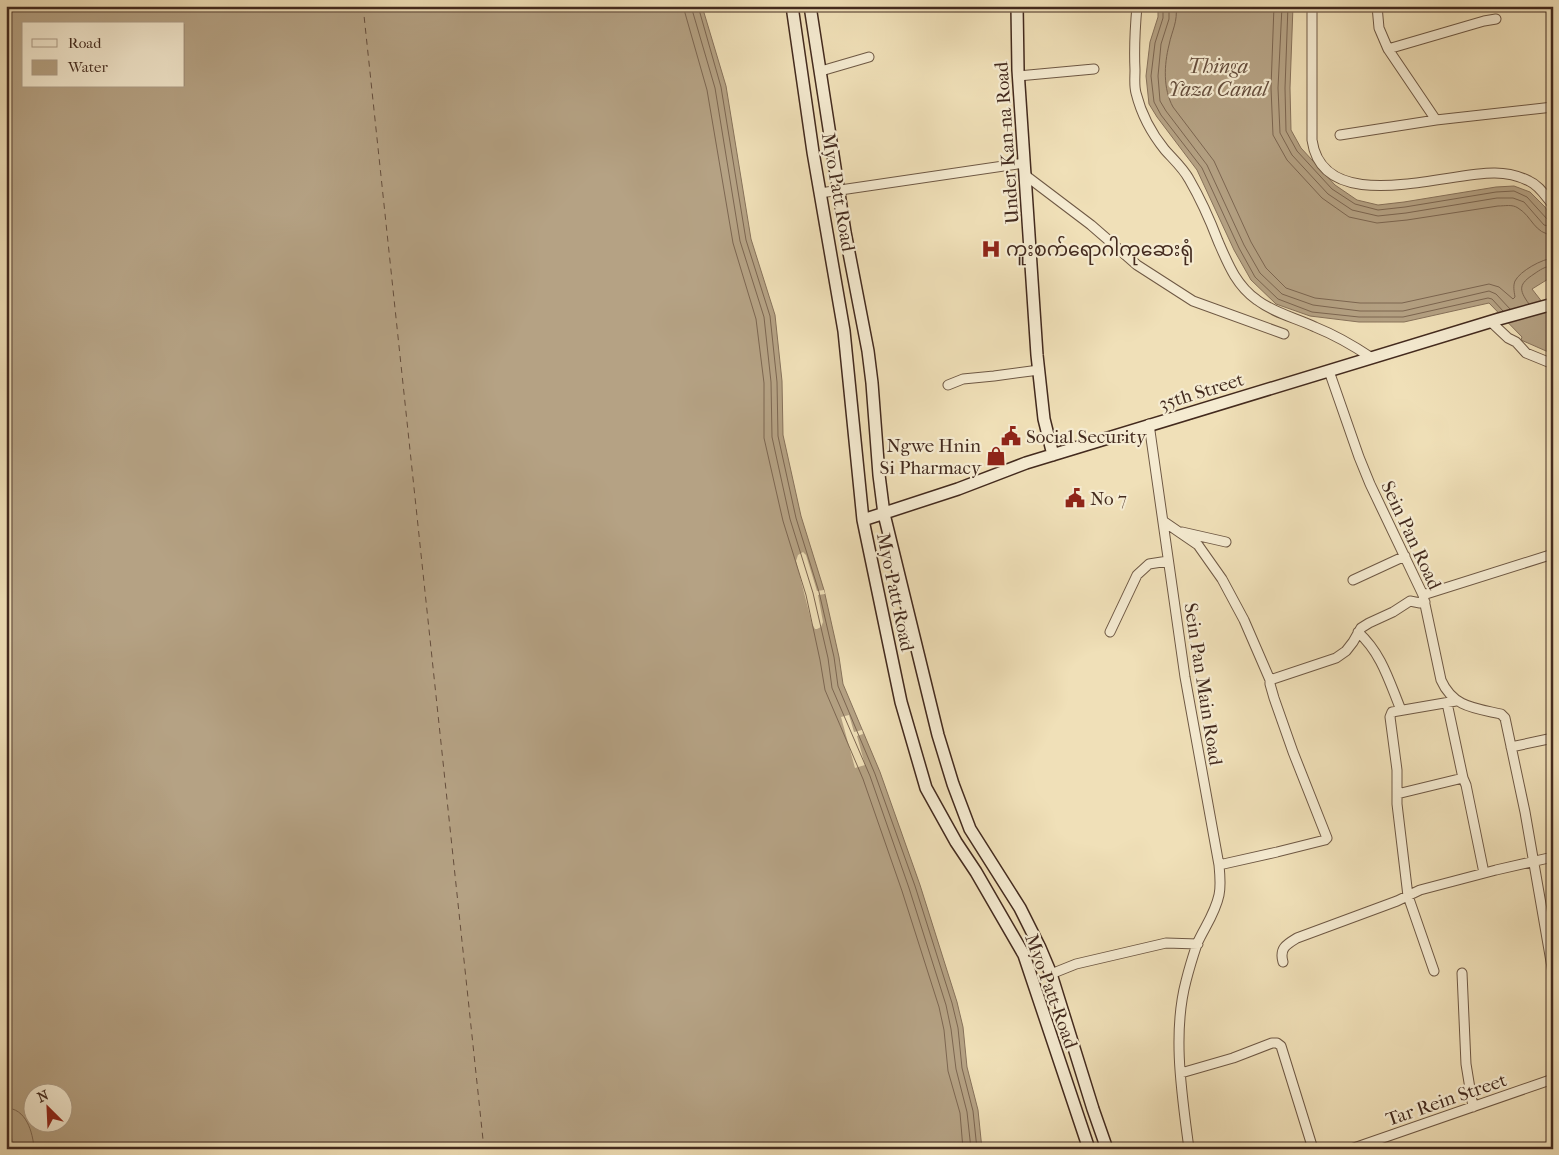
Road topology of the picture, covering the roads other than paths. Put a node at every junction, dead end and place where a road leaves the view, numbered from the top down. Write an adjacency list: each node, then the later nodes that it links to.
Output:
1 (792, 6): 19 (main road, Myo Patt Road)
2 (810, 6): 11 (main road, Myo Patt Road)
3 (1017, 6): 12 (main road, Under Kan-na Road)
4 (1137, 6): 24 (street)
5 (1312, 6): 20 (street)
6 (1377, 6): 8 (street)
7 (1496, 19): 8 (street)
8 (1388, 48): 14 (street)
9 (869, 57): 11 (street)
10 (1094, 69): 12 (street)
11 (821, 71): 18 (main road, Myo Patt Road)
12 (1018, 76): 16 (main road, Under Kan-na Road)
13 (1553, 107): 14 (street)
14 (1436, 120): 15 (street)
15 (1340, 135)
16 (1024, 163): 17 (main road, Under Kan-na Road); 18 (street)
17 (1025, 175): 23 (street); 26 (main road, Under Kan-na Road)
18 (838, 190): 19 (street); 31 (main road, Myo Patt Road)
19 (820, 193): 32 (main road, Myo Patt Road)
20 (1553, 205)
21 (1550, 305): 22 (main road, 35th Street)
22 (1495, 320): 24 (main road, 35th Street); 25 (street)
23 (1284, 334)
24 (1372, 358): 27 (main road, 35th Street)
25 (1553, 364)
26 (1039, 370): 28 (street); 30 (main road, Under Kan-na Road)
27 (1329, 371): 29 (main road, 35th Street); 37 (street, Sein Pan Road)
28 (948, 385)
29 (1150, 424): 30 (main road, 35th Street); 33 (street, Sein Pan Main Road)
30 (1053, 455): 31 (main road, 35th Street)
31 (884, 514): 32 (main road, 35th Street); 56 (main road, Myo Patt Road)
32 (863, 520): 57 (main road, Myo Patt Road)
33 (1163, 521): 34 (street); 38 (street, Sein Pan Main Road)
34 (1179, 532): 35 (street); 43 (street)
35 (1226, 542)
36 (1553, 554): 40 (street)
37 (1405, 556): 39 (street); 40 (street, Sein Pan Road)
38 (1168, 561): 41 (street); 52 (street, Sein Pan Main Road)
39 (1352, 580)
40 (1424, 598): 42 (street); 44 (street, Sein Pan Road)
41 (1110, 632)
42 (1358, 632): 43 (street); 45 (street)
43 (1270, 680): 52 (street)
44 (1452, 702): 45 (street); 47 (street); 48 (street)
45 (1401, 710): 49 (street)
46 (1553, 738): 47 (street)
47 (1511, 747): 51 (street)
48 (1462, 778): 49 (street); 53 (street)
49 (1397, 794): 54 (street)
50 (1553, 858): 51 (street)
51 (1534, 862): 53 (street); 61 (street)
52 (1219, 865): 55 (street, Sein Pan Main Road)
53 (1484, 873): 54 (street)
54 (1408, 896): 58 (street); 59 (street)
55 (1198, 944): 62 (street); 63 (street, Sein Pan Main Road)
56 (1040, 948): 57 (main road); 62 (main road, Myo Patt Road)
57 (1024, 955): 66 (main road, Myo Patt Road)
58 (1283, 962)
59 (1434, 971)
60 (1462, 973): 65 (street)
61 (1553, 973)
62 (1051, 974): 67 (main road, Myo Patt Road)
63 (1182, 1073): 68 (street, Sein Pan Main Road); 69 (street)
64 (1553, 1080): 65 (street, Tar Rein Street)
65 (1474, 1106): 70 (street, Tar Rein Street)
66 (1089, 1149)
67 (1107, 1149)
68 (1189, 1149)
69 (1312, 1149)
70 (1351, 1149)

